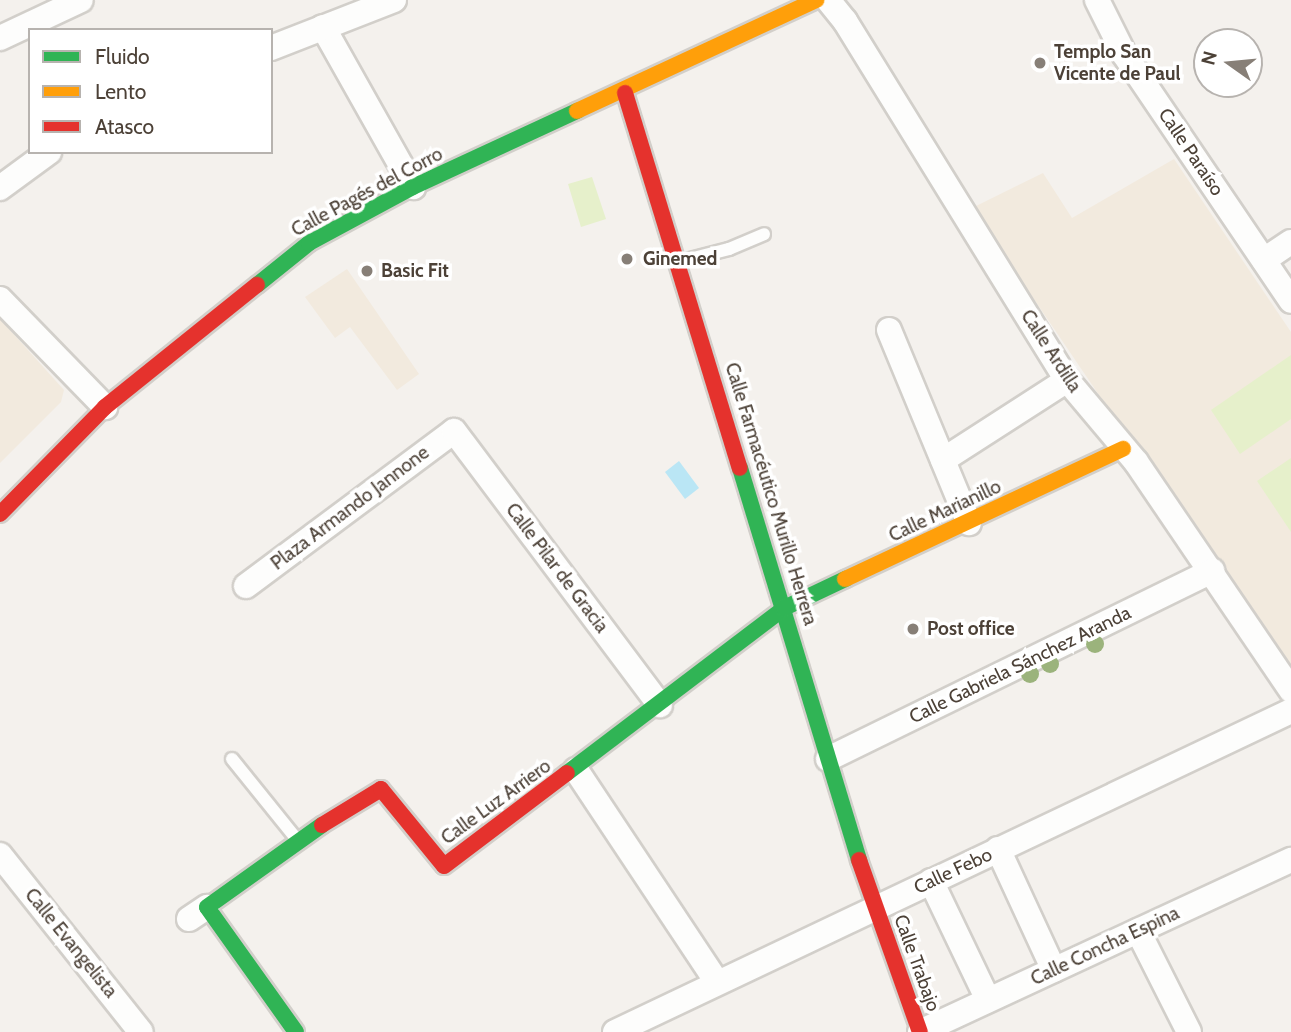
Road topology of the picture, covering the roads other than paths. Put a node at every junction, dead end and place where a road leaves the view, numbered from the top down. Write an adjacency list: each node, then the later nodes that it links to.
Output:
1 (394, 0): 6 (street)
2 (816, 0): 9 (street, Calle Pagés del Corro)
3 (828, 0): 20 (street, Calle Ardilla)
4 (1097, 0): 15 (street, Calle Paraíso)
5 (77, 1): 7 (street)
6 (323, 27): 8 (street); 11 (street)
7 (0, 38)
8 (273, 47)
9 (625, 93): 11 (street, Calle Pagés del Corro); 16 (street, Calle Farmacéutico Murillo Herrera)
10 (46, 154): 12 (street)
11 (413, 187): 21 (street, Calle Pagés del Corro)
12 (0, 188)
13 (764, 233): 16 (lane)
14 (1291, 242): 15 (street)
15 (1264, 260): 18 (street, Calle Paraíso)
16 (678, 262): 29 (street, Calle Farmacéutico Murillo Herrera)
17 (0, 299): 21 (street)
18 (1291, 301)
19 (889, 330): 24 (street)
20 (1067, 380): 23 (street, Calle Ardilla); 24 (street)
21 (105, 407): 25 (street, Calle Pagés del Corro)
22 (454, 431): 28 (street, Plaza Armando Jannone); 30 (street, Calle Pilar de Gracia)
23 (1123, 449): 26 (street, Calle Marianillo); 27 (street, Calle Ardilla)
24 (943, 460): 26 (street)
25 (0, 514)
26 (969, 523): 29 (street, Calle Marianillo)
27 (1212, 570): 31 (street, Calle Ardilla); 33 (street, Calle Gabriela Sánchez Aranda)
28 (246, 586)
29 (785, 608): 30 (street, Calle Luz Arriero); 33 (street, Calle Farmacéutico Murillo Herrera)
30 (660, 705): 34 (street, Calle Luz Arriero)
31 (1290, 706): 36 (street, Calle Febo)
32 (232, 758): 35 (lane)
33 (828, 759): 40 (street, Calle Farmacéutico Murillo Herrera)
34 (576, 770): 35 (street, Calle Luz Arriero); 43 (street)
35 (297, 840): 46 (street, Calle Luz Arriero)
36 (998, 849): 39 (street, Calle Febo); 42 (street)
37 (0, 855): 45 (street, Calle Evangelista)
38 (1291, 860): 41 (street, Calle Concha Espina)
39 (931, 881): 40 (street, Calle Febo); 44 (street)
40 (874, 908): 43 (street, Calle Febo); 48 (street, Calle Trabajo)
41 (1138, 931): 42 (street, Calle Concha Espina); 49 (street)
42 (1054, 970): 44 (street, Calle Concha Espina)
43 (716, 981): 47 (street, Calle Febo)
44 (988, 1000): 48 (street, Calle Concha Espina)
45 (141, 1032)
46 (296, 1032)
47 (615, 1032)
48 (920, 1032)
49 (1189, 1032)

